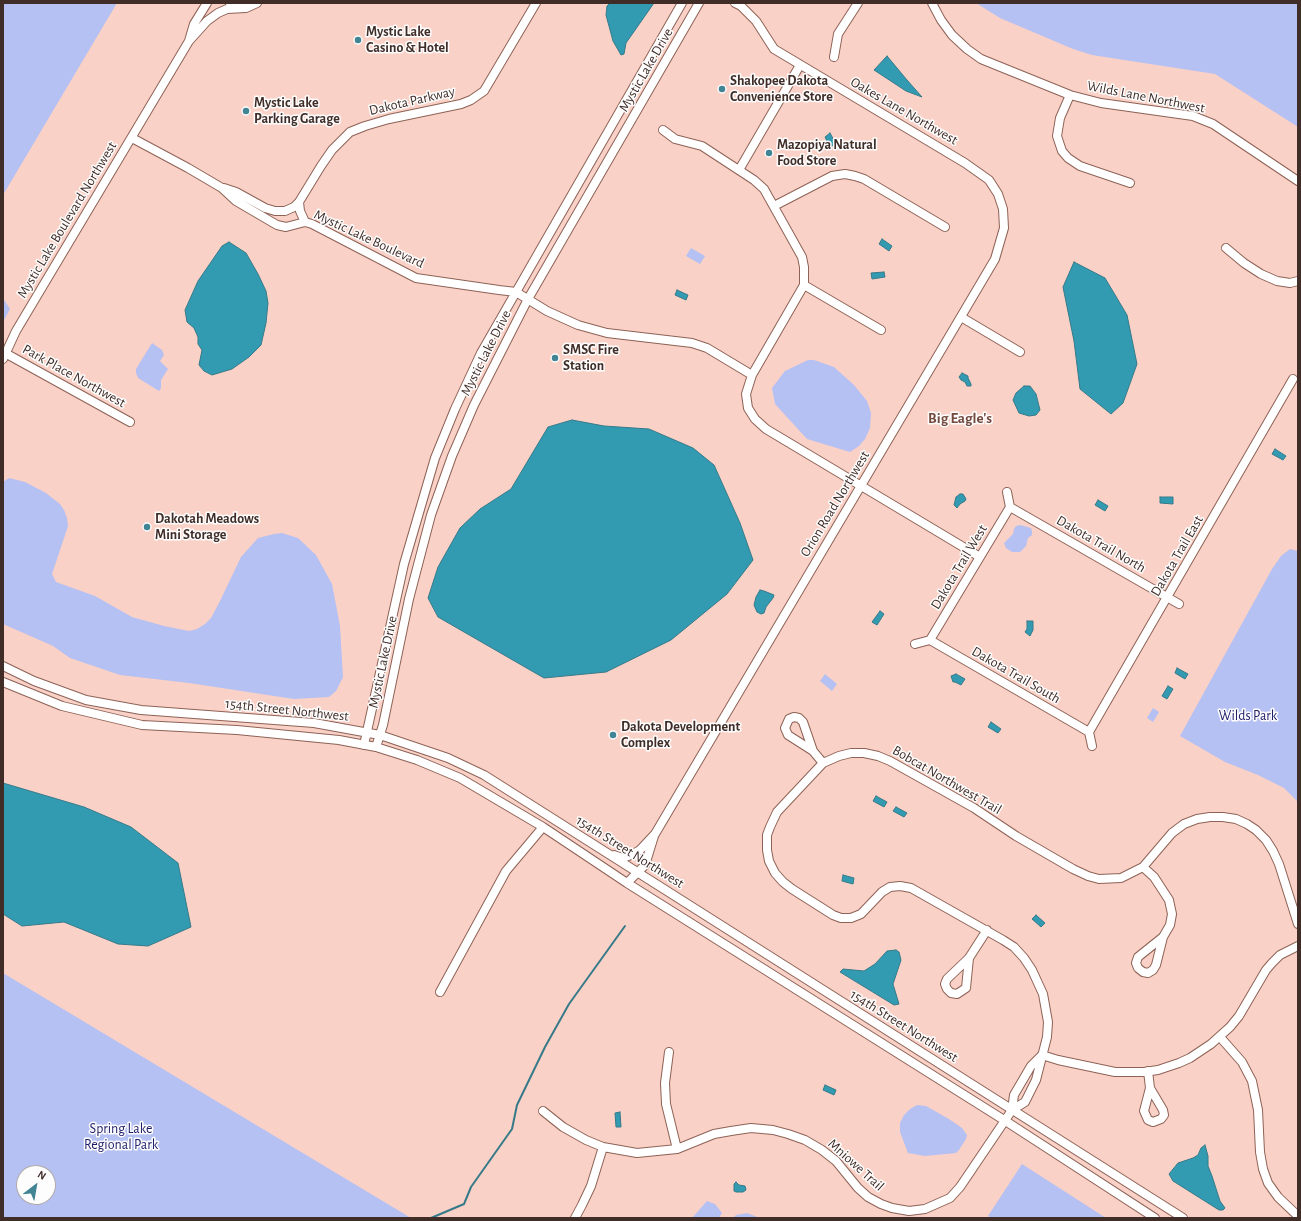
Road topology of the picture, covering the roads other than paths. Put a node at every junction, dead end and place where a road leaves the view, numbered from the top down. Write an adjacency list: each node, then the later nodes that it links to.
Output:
1 (207, 3): 11 (street)
2 (230, 3): 10 (street)
3 (256, 3): 10 (street)
4 (536, 3): 22 (street, Dakota Parkway)
5 (682, 3): 29 (street, Mystic Lake Drive)
6 (699, 3): 30 (street, Mystic Lake Drive)
7 (735, 3): 13 (street, Oakes Lane Northwest)
8 (858, 3): 12 (street)
9 (932, 3): 14 (street, Wilds Lane Northwest)
10 (246, 8): 11 (street)
11 (189, 41): 16 (street)
12 (834, 57)
13 (800, 66): 17 (street); 18 (street, Oakes Lane Northwest)
14 (1070, 94): 19 (street, Wilds Lane Northwest); 20 (street)
15 (663, 130): 17 (street)
16 (132, 138): 21 (street, Mystic Lake Boulevard); 34 (street, Mystic Lake Boulevard Northwest)
17 (739, 170): 23 (street)
18 (989, 180): 31 (street, Orion Road Northwest)
19 (1298, 182)
20 (1130, 183)
21 (222, 188): 22 (street, Mystic Lake Boulevard); 24 (street, Mystic Lake Boulevard)
22 (299, 202): 24 (street)
23 (774, 206): 25 (street); 28 (street)
24 (305, 222): 29 (street, Mystic Lake Boulevard)
25 (945, 227)
26 (1226, 248): 27 (street)
27 (1298, 281)
28 (804, 285): 32 (street); 35 (street)
29 (516, 292): 30 (street); 48 (street, Mystic Lake Drive)
30 (528, 299): 35 (street); 50 (street, Mystic Lake Drive)
31 (961, 317): 33 (street); 38 (street, Orion Road Northwest)
32 (881, 330)
33 (1020, 352)
34 (4, 356): 37 (street, Park Place Northwest)
35 (752, 375): 38 (street)
36 (1293, 380): 42 (street, Dakota Trail East)
37 (130, 422)
38 (861, 486): 41 (street); 57 (street, Orion Road Northwest)
39 (1007, 492): 40 (street)
40 (1010, 507): 41 (street, Dakota Trail West); 42 (street, Dakota Trail North)
41 (980, 557): 44 (street, Dakota Trail West)
42 (1168, 597): 43 (street, Dakota Trail North); 49 (street, Dakota Trail East)
43 (1179, 604)
44 (930, 640): 45 (street); 49 (street, Dakota Trail South)
45 (915, 644)
46 (3, 666): 48 (street, 154th Street Northwest)
47 (3, 682): 51 (street, 154th Street Northwest)
48 (367, 732): 50 (street, 154th Street Northwest); 51 (street, Mystic Lake Drive)
49 (1089, 732): 52 (street)
50 (380, 734): 53 (street, Mystic Lake Drive); 58 (street, 154th Street Northwest)
51 (364, 745): 53 (street, 154th Street Northwest)
52 (1092, 746)
53 (376, 747): 56 (street, 154th Street Northwest)
54 (813, 751): 55 (street)
55 (823, 763): 59 (street, Bobcat Northwest Trail); 63 (street, Bobcat Northwest Trail)
56 (543, 828): 61 (street, 154th Street Northwest); 67 (street)
57 (655, 834): 58 (street, Orion Road Northwest); 60 (street, Orion Road Northwest)
58 (606, 853): 60 (street, 154th Street Northwest)
59 (1143, 867): 62 (street, Bobcat Northwest Trail); 64 (street)
60 (638, 872): 61 (street, Orion Road Northwest); 73 (street, 154th Street Northwest)
61 (627, 883): 75 (street, 154th Street Northwest)
62 (1298, 924)
63 (986, 930): 66 (street); 70 (street, Bobcat Northwest Trail)
64 (1163, 937)
65 (1298, 946): 68 (street)
66 (970, 958)
67 (440, 992)
68 (1220, 1037): 71 (street); 78 (street)
69 (669, 1052): 77 (street)
70 (1042, 1055): 71 (street); 73 (street, Bobcat Northwest Trail); 73 (street, Bobcat Northwest Trail)
71 (1148, 1071): 72 (street)
72 (1150, 1088)
73 (1012, 1110): 75 (street, Bobcat Northwest Trail); 81 (street, 154th Street Northwest)
74 (543, 1111): 76 (street, Mniowe Trail)
75 (1004, 1120): 77 (street, Mniowe Trail); 80 (street, 154th Street Northwest)
76 (603, 1147): 77 (street, Mniowe Trail); 79 (street)
77 (677, 1149)
78 (1298, 1216)
79 (574, 1218)
80 (1155, 1218)
81 (1183, 1218)

